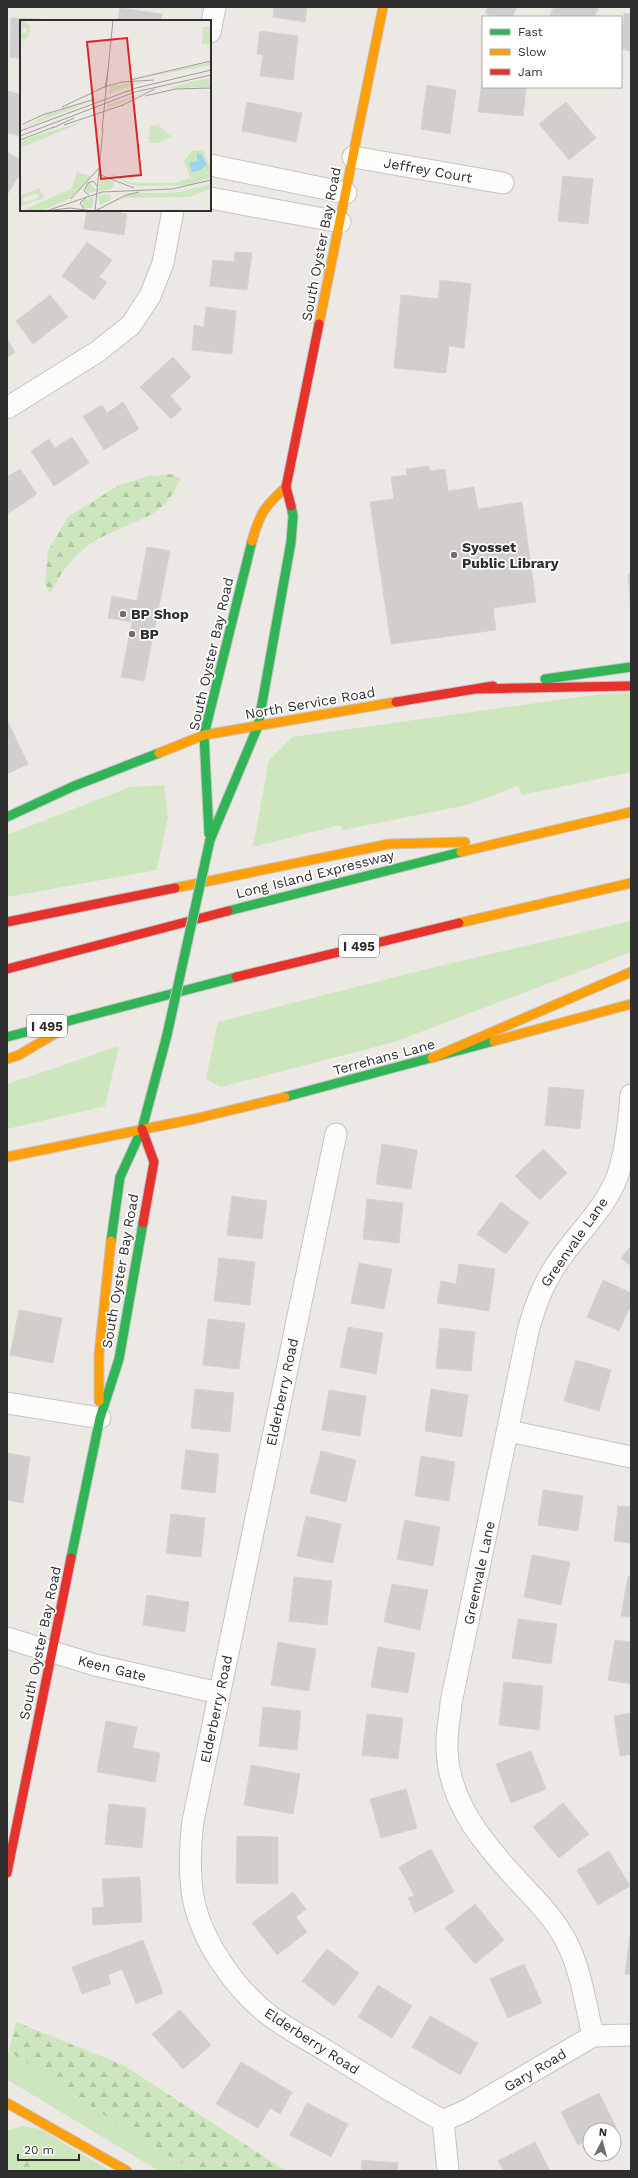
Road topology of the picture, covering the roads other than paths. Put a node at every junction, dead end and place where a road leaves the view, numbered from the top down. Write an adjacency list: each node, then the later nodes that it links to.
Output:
1 (215, 7): 3 (street)
2 (383, 7): 4 (main road, South Oyster Bay Road)
3 (211, 27)
4 (353, 157): 6 (street, Jeffrey Court); 7 (main road, South Oyster Bay Road)
5 (211, 165): 7 (street)
6 (503, 183)
7 (346, 193): 10 (main road, South Oyster Bay Road)
8 (211, 198): 10 (street)
9 (173, 211): 11 (street)
10 (340, 222): 12 (main road, South Oyster Bay Road)
11 (7, 408)
12 (286, 487): 16 (main road, South Oyster Bay Road); 17 (main road, South Oyster Bay Road)
13 (631, 667): 15 (main road, North Service Road)
14 (631, 686): 15 (main road)
15 (475, 689): 16 (main road, North Service Road)
16 (258, 726): 17 (main road, North Service Road); 20 (main road, South Oyster Bay Road)
17 (204, 735): 19 (main road, North Service Road); 20 (main road, South Oyster Bay Road)
18 (631, 812): 21 (main road, Long Island Expressway)
19 (7, 817)
20 (210, 840): 32 (main road, South Oyster Bay Road, bridge)
21 (504, 841): 23 (main road); 24 (main road, Long Island Expressway)
22 (631, 883): 27 (main road, I 495)
23 (7, 922)
24 (7, 969)
25 (631, 972): 29 (main road)
26 (631, 1004): 29 (main road, Terrehans Lane)
27 (88, 1015): 28 (main road, I 495); 30 (main road)
28 (7, 1037)
29 (432, 1058): 32 (main road, Terrehans Lane)
30 (7, 1059)
31 (631, 1096): 37 (street, Greenvale Lane)
32 (142, 1129): 34 (main road, Terrehans Lane); 36 (main road, South Oyster Bay Road); 36 (main road, South Oyster Bay Road)
33 (336, 1134): 41 (street, Elderberry Road)
34 (7, 1157)
35 (7, 1403): 36 (street)
36 (100, 1418): 40 (main road, South Oyster Bay Road)
37 (508, 1431): 38 (street); 44 (street, Greenvale Lane)
38 (631, 1457)
39 (7, 1638): 40 (street, Keen Gate)
40 (51, 1651): 41 (street, Keen Gate); 42 (main road, South Oyster Bay Road)
41 (219, 1693): 46 (street, Elderberry Road)
42 (7, 1873)
43 (631, 2035): 44 (street, Gary Road)
44 (593, 2036): 46 (street, Gary Road)
45 (7, 2102): 47 (main road)
46 (443, 2121): 48 (street)
47 (127, 2171)
48 (448, 2171)

